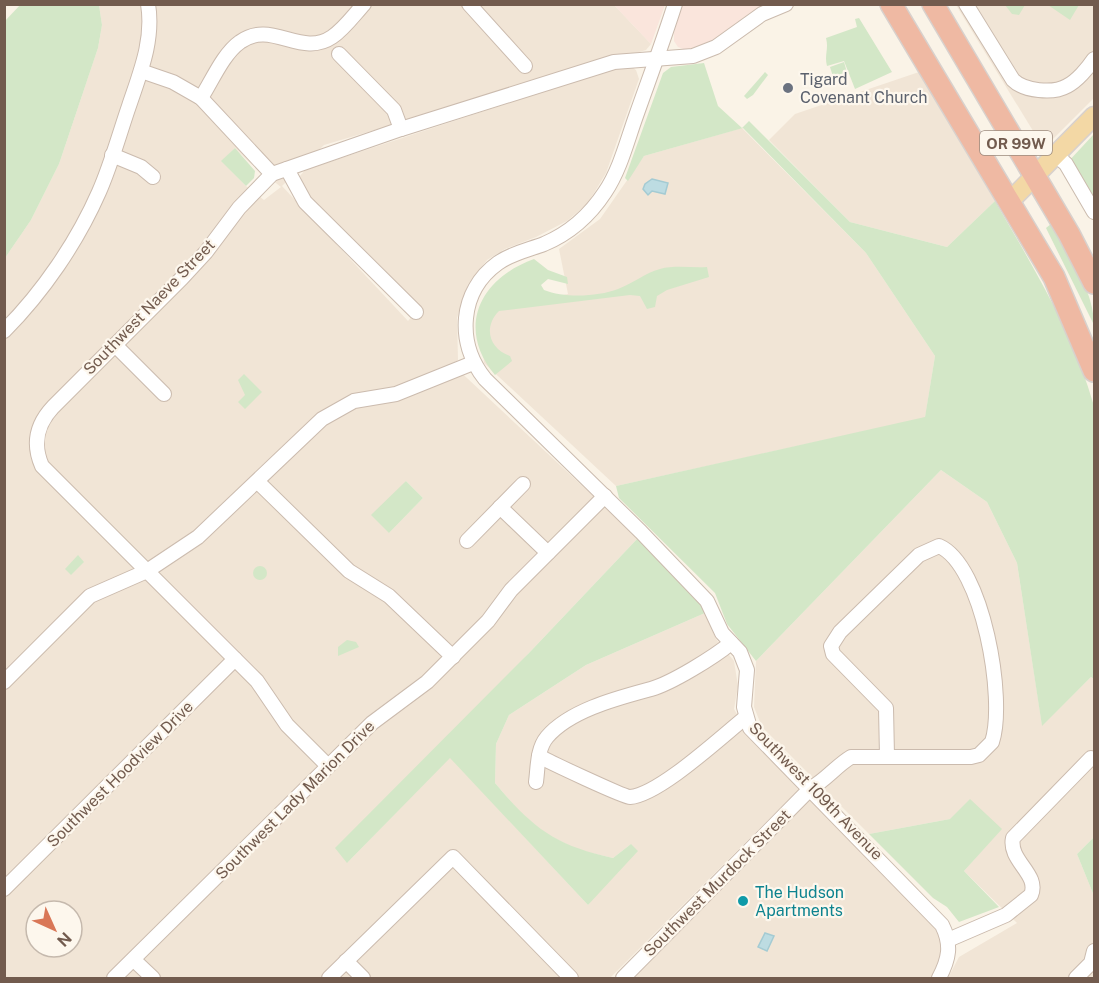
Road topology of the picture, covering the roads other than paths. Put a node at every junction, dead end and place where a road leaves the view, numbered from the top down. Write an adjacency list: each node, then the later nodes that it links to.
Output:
1 (148, 4): 13 (street)
2 (364, 4): 14 (street)
3 (468, 4): 12 (street)
4 (675, 4): 10 (street)
5 (786, 4): 10 (street)
6 (891, 4): 23 (highway, OR 99W)
7 (933, 4): 21 (highway, OR 99W)
8 (966, 4): 11 (street)
9 (339, 54): 16 (street)
10 (657, 57): 16 (street); 29 (street)
11 (1095, 59)
12 (525, 66)
13 (141, 71): 14 (street); 17 (street)
14 (201, 98): 20 (street)
15 (1095, 116): 18 (main road)
16 (401, 129): 19 (street)
17 (112, 155): 22 (street); 27 (street)
18 (1056, 155): 21 (main road); 24 (street)
19 (287, 170): 20 (street); 26 (street)
20 (272, 174): 28 (street, Southwest Naeve Street)
21 (1035, 176): 23 (main road); 25 (highway, OR 99W)
22 (153, 177)
23 (1010, 201): 30 (highway, OR 99W)
24 (1095, 212)
25 (1095, 283)
26 (416, 312)
27 (4, 331)
28 (115, 345): 31 (street); 38 (street, Southwest Naeve Street)
29 (472, 363): 32 (street); 34 (street, Southwest 109th Avenue)
30 (1095, 371)
31 (164, 394)
32 (258, 482): 38 (street); 40 (street)
33 (524, 484): 35 (street)
34 (604, 496): 37 (street, Southwest Lady Marion Drive); 39 (street, Southwest 109th Avenue)
35 (501, 507): 36 (street); 37 (street)
36 (467, 541)
37 (548, 554): 40 (street, Southwest Lady Marion Drive)
38 (147, 571): 41 (street, Southwest Naeve Street); 42 (street)
39 (731, 643): 43 (street, Southwest 109th Avenue); 44 (street)
40 (453, 657): 47 (street, Southwest Lady Marion Drive)
41 (235, 659): 47 (street, Southwest Naeve Street); 50 (street, Southwest Hoodview Drive)
42 (4, 682)
43 (746, 717): 44 (street); 49 (street, Southwest 109th Avenue)
44 (539, 756): 48 (street)
45 (887, 756): 45 (street, Southwest Murdock Street); 49 (street, Southwest Murdock Street)
46 (1090, 758): 51 (street)
47 (328, 766): 53 (street, Southwest Lady Marion Drive)
48 (536, 782)
49 (811, 788): 51 (street, Southwest 109th Avenue); 60 (street, Southwest Murdock Street)
50 (4, 889)
51 (948, 940): 61 (street)
52 (1095, 951): 62 (street)
53 (135, 961): 55 (street, Southwest Lady Marion Drive); 56 (street)
54 (346, 961): 57 (street); 58 (street); 59 (street)
55 (114, 978)
56 (153, 978)
57 (329, 978)
58 (363, 978)
59 (571, 978)
60 (623, 978)
61 (939, 978)
62 (1076, 978)

